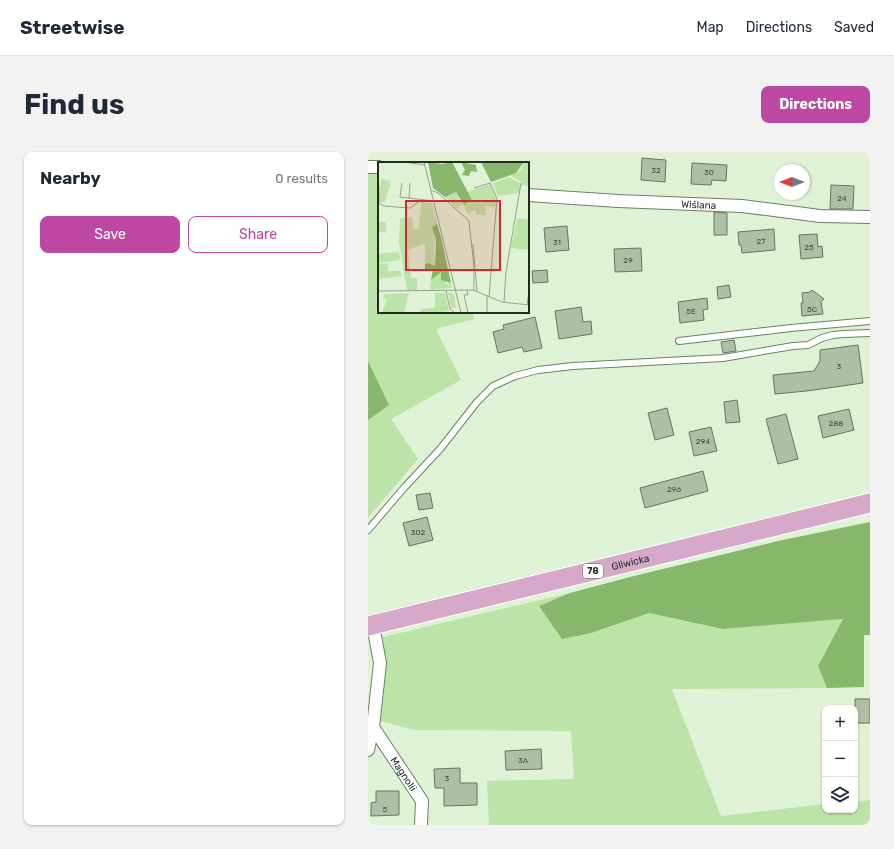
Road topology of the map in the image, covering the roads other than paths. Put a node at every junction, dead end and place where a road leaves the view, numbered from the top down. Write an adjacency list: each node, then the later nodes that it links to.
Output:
1 (529, 195): 2 (street, Wiślana)
2 (870, 217)
3 (870, 321): 5 (lane)
4 (870, 333): 7 (lane)
5 (679, 341)
6 (870, 503): 8 (main road, Gliwicka / 78)
7 (368, 530)
8 (371, 626): 9 (street)
9 (373, 727): 10 (street); 11 (street, Magnolii)
10 (368, 750)
11 (421, 825)

